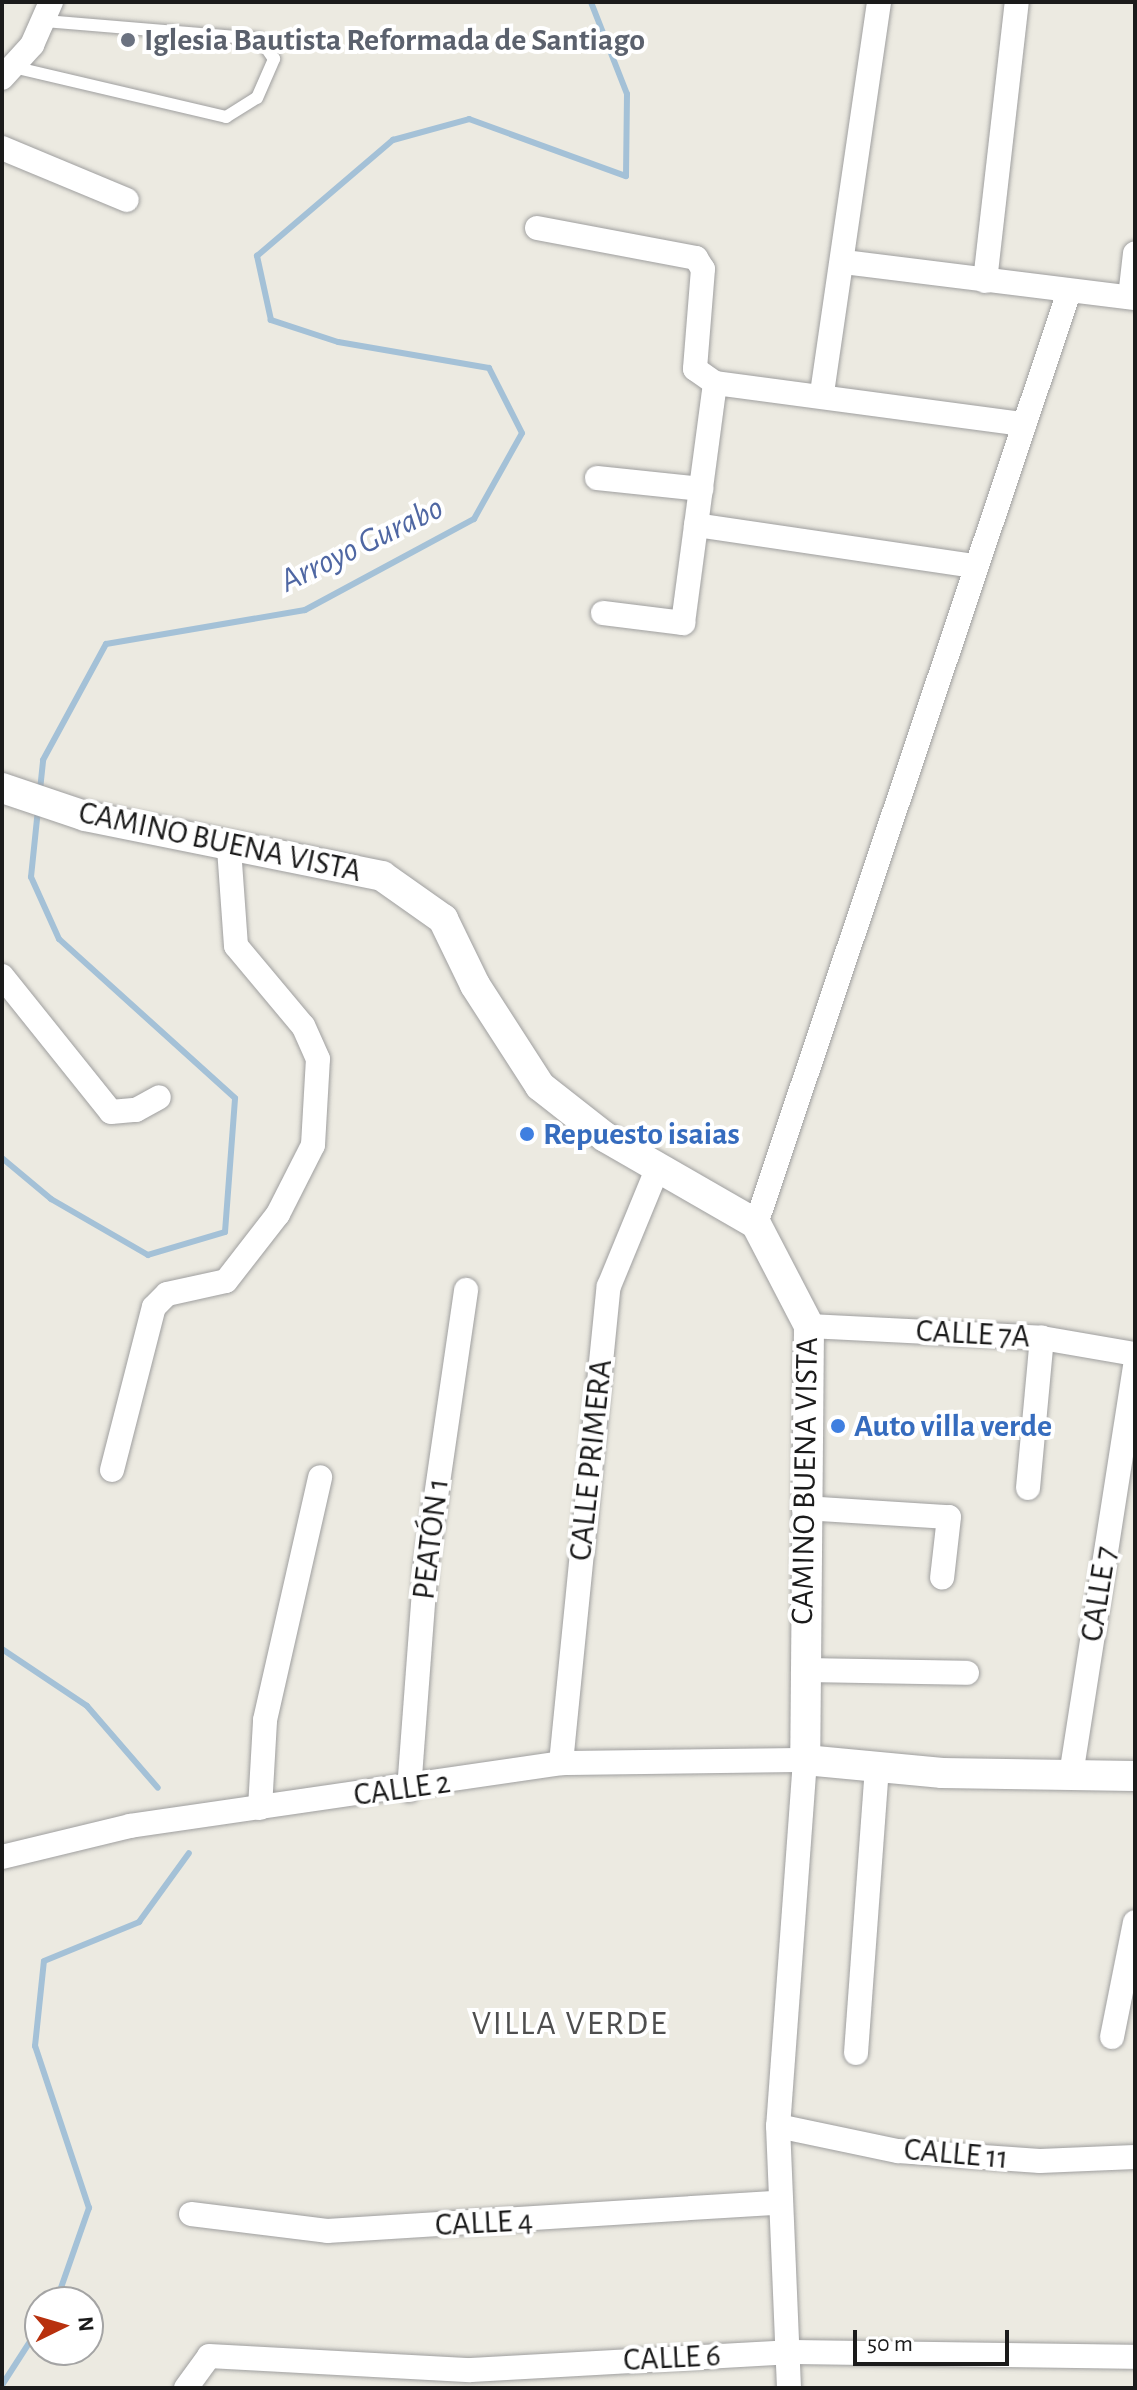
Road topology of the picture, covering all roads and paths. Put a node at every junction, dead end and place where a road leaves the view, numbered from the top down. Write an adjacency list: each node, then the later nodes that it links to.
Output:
1 (879, 2): 9 (street)
2 (1017, 2): 10 (street)
3 (48, 11): 4 (street); 4 (lane)
4 (8, 72)
5 (2, 148): 6 (street)
6 (127, 200)
7 (537, 228): 13 (street)
8 (1135, 253): 12 (street)
9 (844, 262): 10 (street); 14 (street)
10 (985, 281): 11 (street)
11 (1069, 292): 12 (street); 15 (street)
12 (1133, 298)
13 (715, 383): 14 (street); 17 (street)
14 (822, 393): 15 (street)
15 (1024, 424): 19 (street)
16 (597, 478): 17 (street)
17 (701, 489): 18 (street)
18 (696, 525): 19 (street); 20 (street)
19 (973, 566): 26 (street)
20 (603, 613)
21 (3, 789): 22 (street, CAMINO BUENA VISTA)
22 (229, 849): 25 (street, CAMINO BUENA VISTA); 32 (street)
23 (2, 976): 24 (street)
24 (159, 1097)
25 (658, 1167): 26 (street, CAMINO BUENA VISTA); 40 (street, CALLE PRIMERA)
26 (756, 1224): 28 (street, CAMINO BUENA VISTA)
27 (466, 1290): 44 (street, PEATÓN 1)
28 (809, 1326): 29 (street, CALLE 7A); 35 (street, CAMINO BUENA VISTA)
29 (1042, 1338): 30 (street, CALLE 7A); 34 (street)
30 (1135, 1354)
31 (1135, 1365): 42 (street, CALLE 7)
32 (112, 1470)
33 (320, 1477): 45 (street)
34 (1028, 1488)
35 (804, 1508): 36 (street); 37 (street, CAMINO BUENA VISTA)
36 (942, 1578)
37 (803, 1670): 38 (street); 39 (street, CAMINO BUENA VISTA)
38 (967, 1673)
39 (805, 1760): 40 (street, CALLE 2); 41 (street); 50 (street)
40 (561, 1763): 44 (street, CALLE 2)
41 (877, 1766): 42 (street); 49 (street)
42 (1071, 1775): 43 (street)
43 (1135, 1776)
44 (409, 1790): 45 (street, CALLE 2)
45 (260, 1808): 46 (street, CALLE 2)
46 (2, 1857)
47 (1135, 1922): 48 (street)
48 (1112, 2037)
49 (856, 2053)
50 (778, 2126): 51 (street, CALLE 11); 52 (street)
51 (1135, 2157)
52 (777, 2203): 53 (street, CALLE 4); 54 (street)
53 (191, 2214)
54 (788, 2352): 55 (street, CALLE 6); 57 (street, CALLE 6); 59 (street)
55 (1135, 2357)
56 (356, 2377): 57 (street, CALLE 6); 58 (street, CALLE 6)
57 (470, 2379)
58 (186, 2388)
59 (789, 2388)

